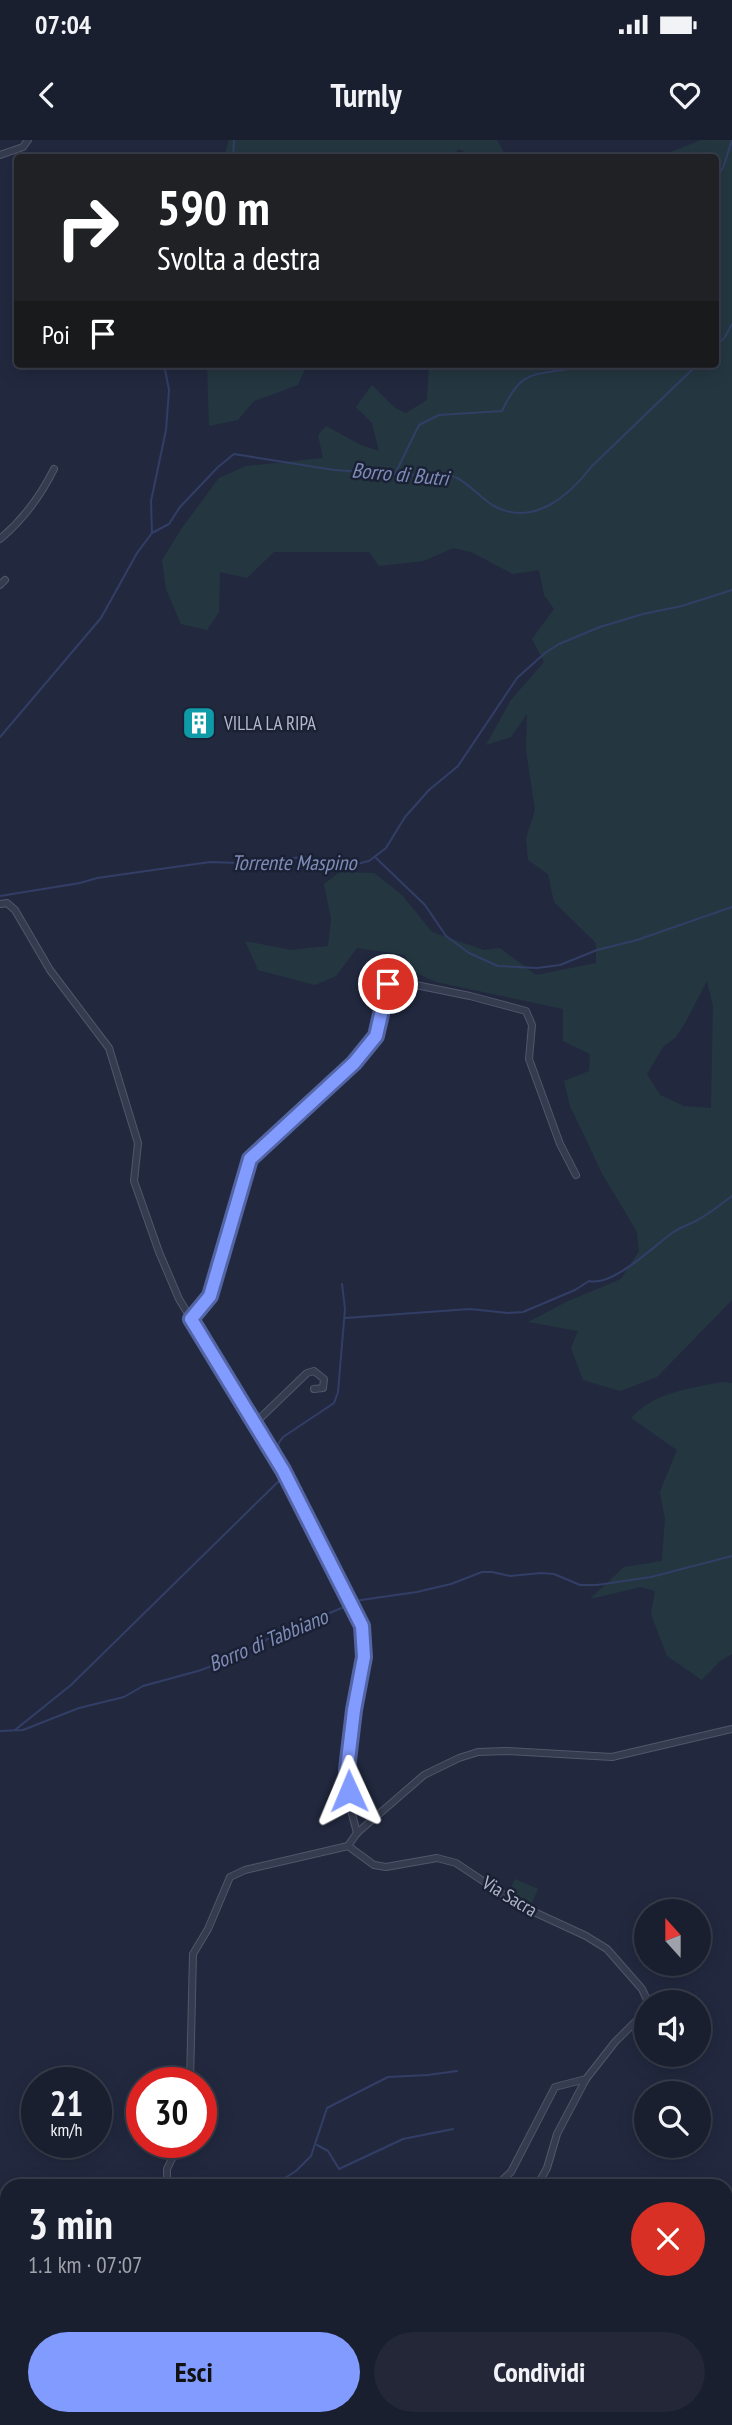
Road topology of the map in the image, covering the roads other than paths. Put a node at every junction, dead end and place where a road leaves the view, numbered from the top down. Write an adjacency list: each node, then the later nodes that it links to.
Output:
1 (28, 140): 2 (street)
2 (0, 155)
3 (54, 469): 4 (street)
4 (0, 539)
5 (0, 904): 7 (street)
6 (576, 1175): 7 (street)
7 (191, 1319): 9 (street)
8 (314, 1389): 9 (street)
9 (254, 1424): 11 (street)
10 (732, 1729): 11 (street)
11 (357, 1833): 12 (street)
12 (348, 1846): 13 (street, Via Sacra); 15 (street)
13 (642, 1990)
14 (634, 2023): 16 (street)
15 (190, 2067)
16 (586, 2079): 19 (street); 20 (street)
17 (172, 2158): 18 (street)
18 (167, 2179)
19 (504, 2179)
20 (541, 2179)

